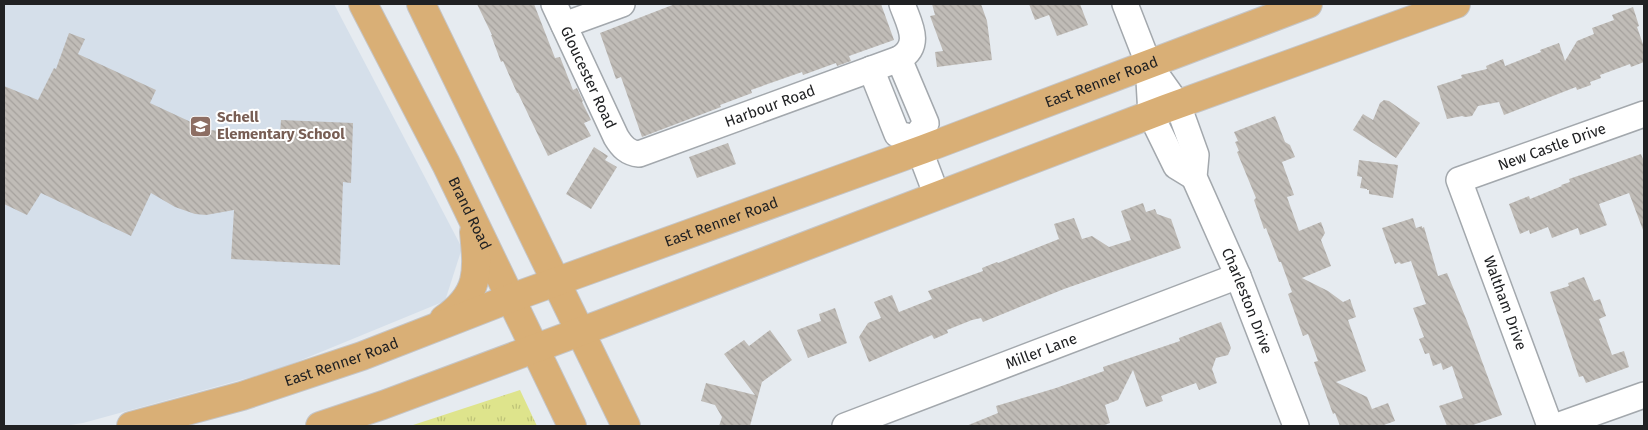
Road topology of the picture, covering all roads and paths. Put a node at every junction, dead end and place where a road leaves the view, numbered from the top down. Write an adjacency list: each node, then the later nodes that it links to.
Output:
1 (363, 4): 20 (main road, Brand Road)
2 (421, 4): 22 (main road)
3 (622, 4): 8 (street)
4 (902, 4): 9 (street)
5 (1125, 4): 10 (street, Charleston Drive)
6 (1308, 4): 10 (main road, East Renner Road)
7 (1456, 4): 12 (main road)
8 (559, 15): 16 (street, Gloucester Road)
9 (905, 54): 11 (street, Harbour Road); 15 (street)
10 (1148, 64): 12 (street, Charleston Drive); 14 (street, Charleston Drive); 15 (main road, East Renner Road)
11 (871, 69): 15 (street); 16 (street, Harbour Road)
12 (1178, 105): 14 (main road); 17 (street, Charleston Drive)
13 (1644, 114): 18 (street, New Castle Drive)
14 (1151, 115): 17 (street, Charleston Drive); 19 (main road)
15 (918, 144): 19 (street); 22 (main road, East Renner Road)
16 (626, 150)
17 (1194, 177): 21 (street, Charleston Drive)
18 (1460, 180): 34 (street, Waltham Drive)
19 (937, 196): 25 (main road)
20 (473, 221): 23 (main road, Brand Road); 24 (main road)
21 (1238, 276): 32 (street, Miller Lane); 33 (street, Charleston Drive)
22 (555, 282): 23 (main road, East Renner Road); 25 (main road)
23 (511, 298): 24 (main road, East Renner Road); 26 (main road, Brand Road)
24 (427, 331): 28 (main road, East Renner Road)
25 (579, 332): 26 (main road); 31 (main road)
26 (536, 348): 29 (main road); 30 (main road, Brand Road)
27 (1644, 395): 35 (street)
28 (131, 426)
29 (320, 426)
30 (572, 426)
31 (626, 426)
32 (845, 426)
33 (1296, 426)
34 (1550, 426)
35 (1557, 426)

